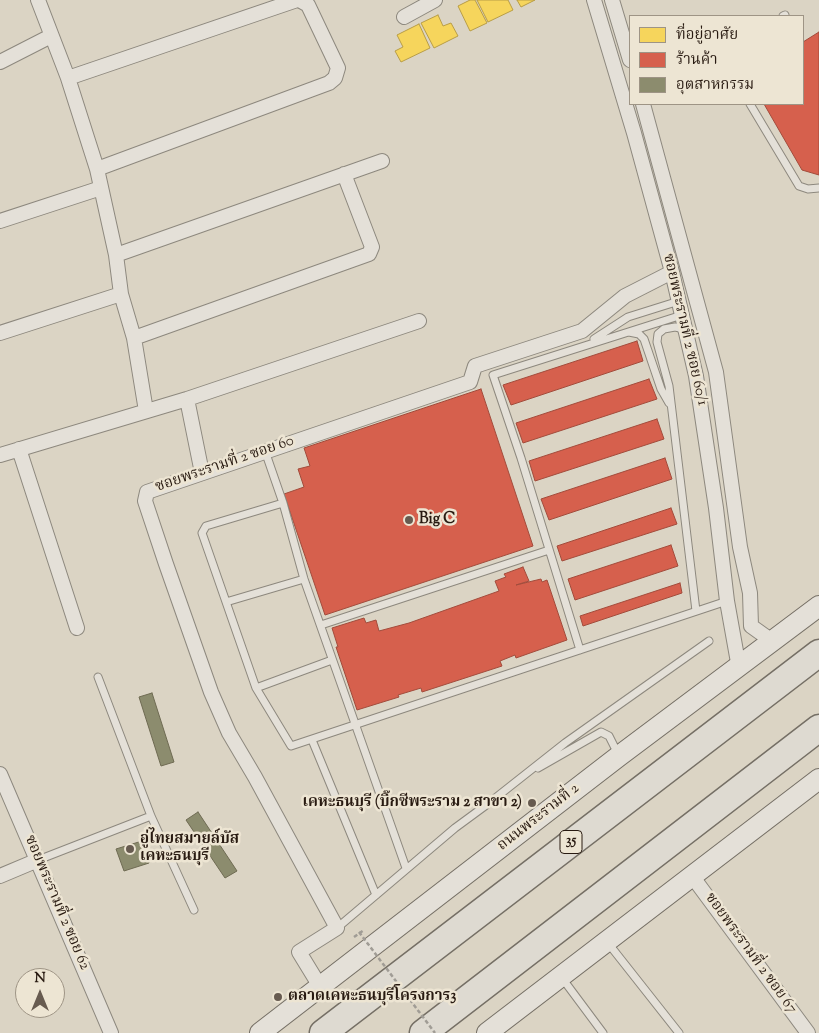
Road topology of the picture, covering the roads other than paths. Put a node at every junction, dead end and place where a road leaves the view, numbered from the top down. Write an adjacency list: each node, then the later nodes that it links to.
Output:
1 (38, 0): 7 (street)
2 (298, 0): 10 (street); 14 (street)
3 (436, 0): 6 (street)
4 (594, 0): 20 (street, ซอยพระรามที่ 2 ซอย 60/1)
5 (612, 0): 8 (street)
6 (404, 17)
7 (51, 36): 9 (street); 10 (street)
8 (629, 57)
9 (0, 62)
10 (68, 78): 14 (street)
11 (643, 105): 46 (street, ซอยพระรามที่ 2 ซอย 60/1)
12 (751, 105): 17 (lane)
13 (382, 161): 15 (street)
14 (97, 169): 16 (street)
15 (344, 174): 19 (street); 26 (street)
16 (102, 188): 18 (street); 19 (street)
17 (819, 188)
18 (0, 221)
19 (116, 255): 21 (street)
20 (672, 272): 22 (street, ซอยพระรามที่ 2 ซอย 60/1); 33 (street, ซอยพระรามที่ 2 ซอย 60)
21 (121, 294): 25 (street); 26 (street)
22 (680, 308): 24 (lane); 27 (street, ซอยพระรามที่ 2 ซอย 60/1); 28 (lane)
23 (420, 321): 29 (street)
24 (626, 332): 28 (lane); 30 (lane)
25 (0, 333)
26 (134, 338): 31 (street)
27 (687, 338): 30 (lane); 39 (street, ซอยพระรามที่ 2 ซอย 60/1)
28 (587, 344): 37 (lane)
29 (187, 399): 31 (street); 35 (street)
30 (672, 408): 42 (lane)
31 (146, 411): 32 (street)
32 (19, 449): 34 (street); 44 (street)
33 (265, 451): 35 (street, ซอยพระรามที่ 2 ซอย 60); 36 (lane)
34 (0, 455)
35 (202, 473): 67 (street, ซอยพระรามที่ 2 ซอย 60)
36 (283, 503): 38 (lane); 40 (lane)
37 (549, 550): 43 (lane); 47 (lane)
38 (304, 578): 40 (lane); 43 (lane)
39 (727, 601): 42 (lane); 50 (street, ซอยพระรามที่ 2 ซอย 60/1)
40 (226, 602): 52 (lane)
41 (819, 606): 46 (main road, ถนนพระรามที่ 2 / 35)
42 (696, 610): 47 (lane)
43 (320, 625): 49 (lane)
44 (77, 628)
45 (709, 641): 58 (lane)
46 (772, 641): 50 (main road, ถนนพระรามที่ 2 / 35)
47 (580, 650): 53 (lane)
48 (819, 653): 73 (highway, 35)
49 (332, 660): 52 (lane); 53 (lane)
50 (739, 668): 56 (main road, ถนนพระรามที่ 2 / 35)
51 (98, 678): 60 (lane)
52 (256, 688): 55 (lane)
53 (357, 724): 55 (lane); 62 (lane)
54 (819, 728): 74 (highway)
55 (312, 740): 65 (lane)
56 (619, 756): 58 (lane); 70 (main road, ถนนพระรามที่ 2 / 35)
57 (0, 774): 61 (street, ซอยพระรามที่ 2 ซอย 62)
58 (527, 774): 62 (lane)
59 (819, 779): 64 (main road)
60 (151, 816): 61 (lane); 66 (lane)
61 (38, 860): 63 (street); 71 (street, ซอยพระรามที่ 2 ซอย 62)
62 (406, 868): 65 (lane)
63 (0, 876)
64 (692, 876): 68 (main road); 78 (street, ซอยพระรามที่ 2 ซอย 67)
65 (376, 895): 67 (lane)
66 (194, 910)
67 (336, 928): 70 (street)
68 (606, 941): 69 (main road); 77 (lane)
69 (560, 976): 75 (main road); 76 (lane)
70 (320, 988): 72 (main road, ถนนพระรามที่ 2 / 35)
71 (111, 1033)
72 (260, 1033)
73 (323, 1033)
74 (423, 1033)
75 (487, 1033)
76 (603, 1033)
77 (678, 1033)
78 (808, 1033)

